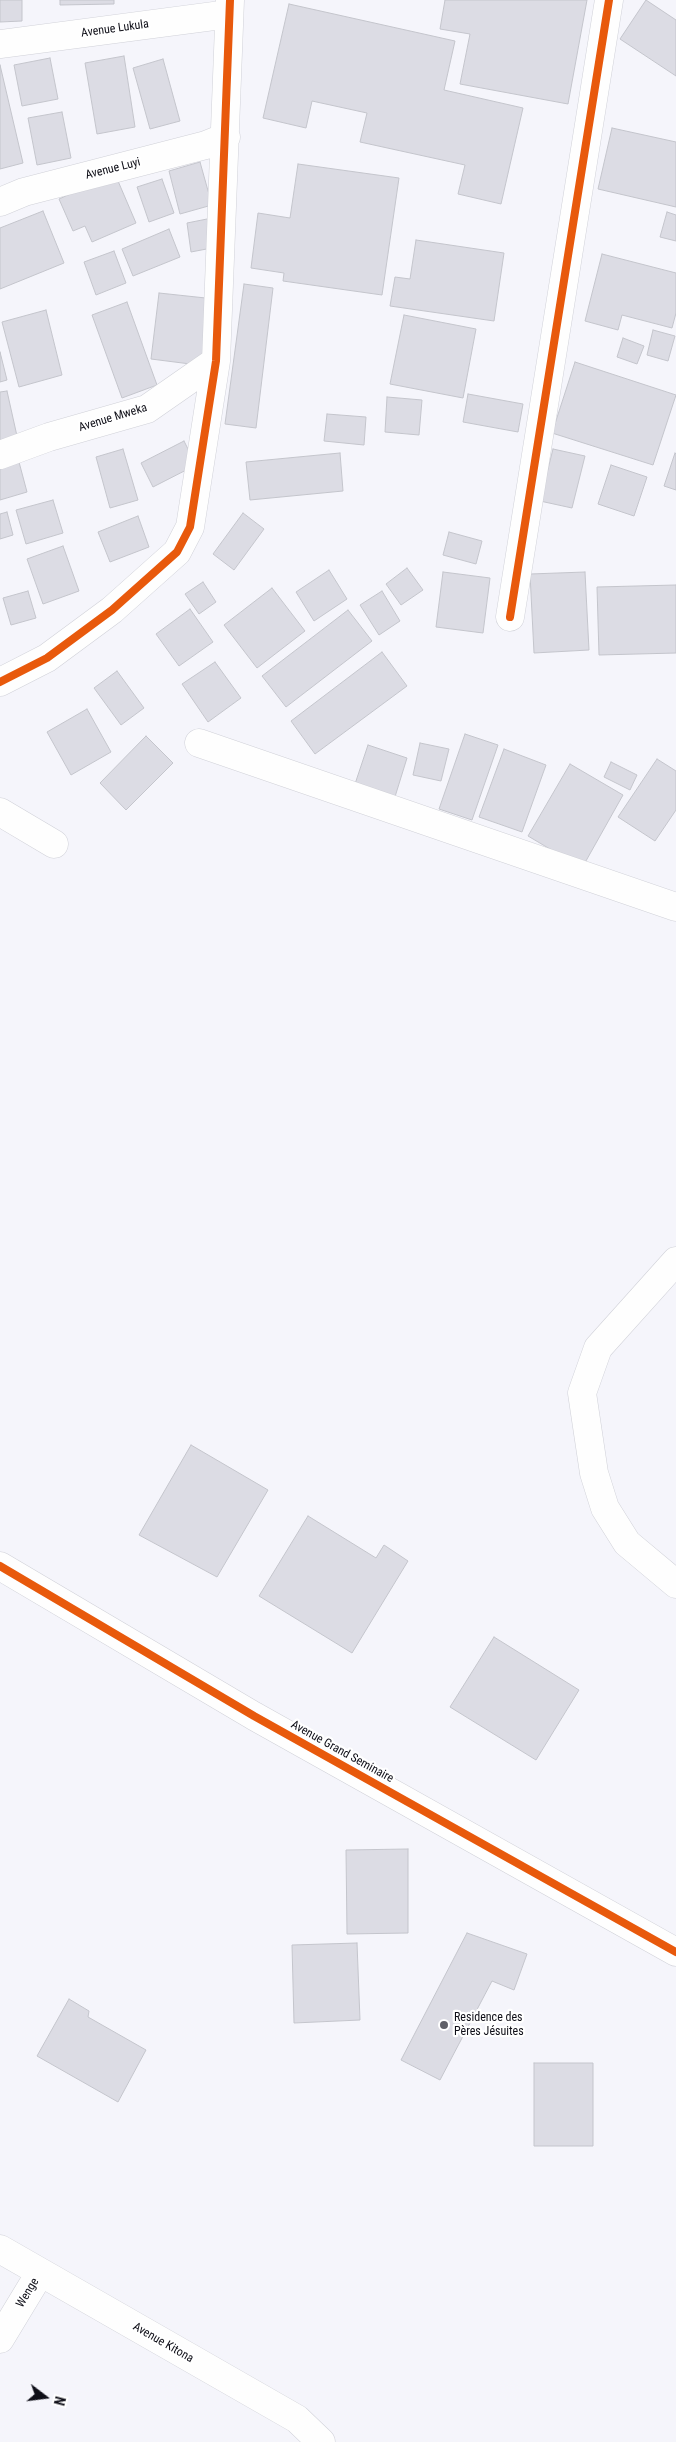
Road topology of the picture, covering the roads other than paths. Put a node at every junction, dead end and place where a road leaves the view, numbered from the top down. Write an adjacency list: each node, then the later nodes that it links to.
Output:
1 (609, 0): 8 (street)
2 (229, 7): 3 (street, Avenue Lukula); 4 (street)
3 (0, 44)
4 (226, 137): 5 (street, Avenue Luyi); 6 (street)
5 (0, 202)
6 (216, 361): 7 (street, Avenue Mweka); 9 (street)
7 (0, 455)
8 (510, 617)
9 (0, 682)
10 (199, 743): 13 (street)
11 (0, 812): 12 (street)
12 (54, 844)
13 (676, 907)
14 (676, 1261): 16 (street)
15 (0, 1566): 17 (street, Avenue Grand Seminaire)
16 (676, 1584)
17 (676, 1952)
18 (0, 2248): 19 (street, Avenue Kitona)
19 (40, 2273): 20 (street, Wenge); 21 (street, Avenue Kitona)
20 (0, 2339)
21 (322, 2442)

